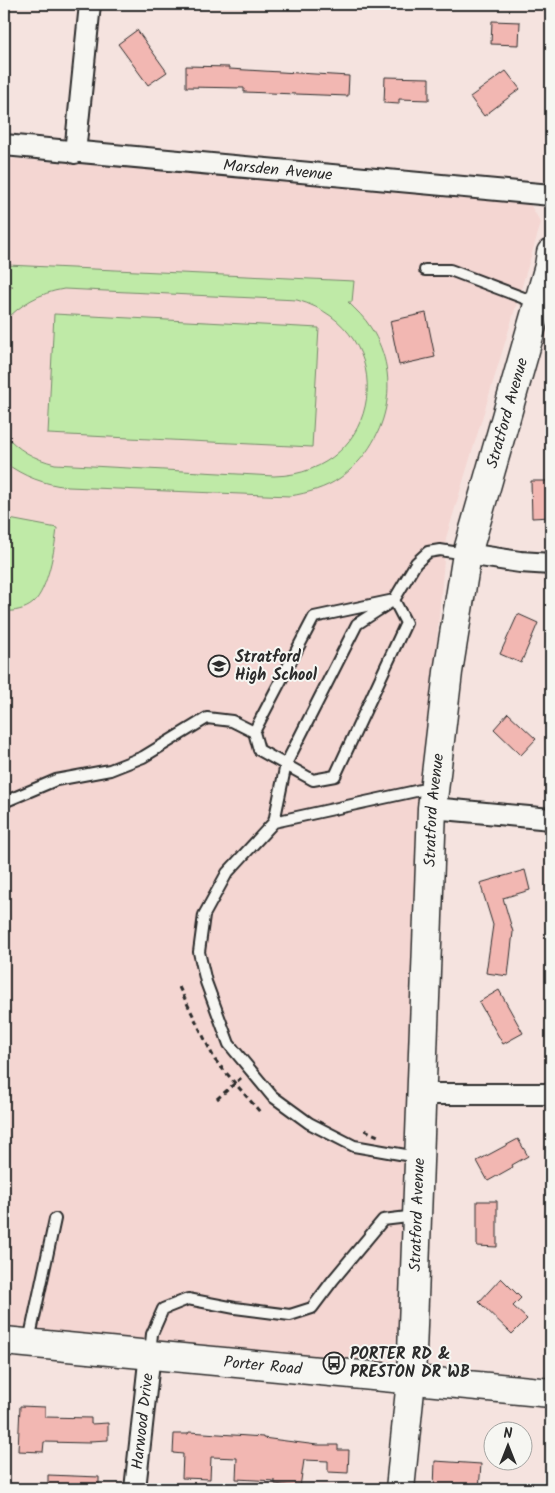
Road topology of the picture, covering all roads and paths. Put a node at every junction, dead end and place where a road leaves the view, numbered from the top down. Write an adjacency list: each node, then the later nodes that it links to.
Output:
1 (90, 4): 3 (street)
2 (4, 146): 3 (street, Marsden Avenue)
3 (75, 153): 4 (street, Marsden Avenue)
4 (551, 195)
5 (551, 254): 7 (street, Stratford Avenue)
6 (426, 270): 7 (lane)
7 (538, 304): 8 (street, Stratford Avenue)
8 (467, 554): 9 (street); 10 (lane); 13 (street, Stratford Avenue)
9 (551, 564)
10 (394, 600): 11 (lane); 12 (lane); 12 (lane)
11 (254, 732): 12 (lane); 14 (lane)
12 (286, 764): 16 (lane)
13 (433, 797): 15 (street); 16 (lane); 20 (street, Stratford Avenue)
14 (4, 802)
15 (551, 819)
16 (274, 822): 18 (lane)
17 (179, 987): 19 (path)
18 (250, 1070): 19 (path); 26 (lane)
19 (234, 1084): 22 (path); 23 (path)
20 (422, 1094): 21 (street); 26 (street, Stratford Avenue)
21 (551, 1094)
22 (217, 1099)
23 (260, 1112)
24 (365, 1130): 25 (path)
25 (383, 1139)
26 (419, 1158): 27 (street, Stratford Avenue)
27 (417, 1216): 30 (lane); 31 (street, Stratford Avenue)
28 (55, 1219): 29 (lane)
29 (16, 1342): 30 (street, Porter Road)
30 (150, 1354): 31 (street, Porter Road); 33 (street, Harwood Drive)
31 (411, 1380): 32 (street, Porter Road); 34 (street, Stratford Avenue)
32 (551, 1393)
33 (135, 1489)
34 (400, 1489)

